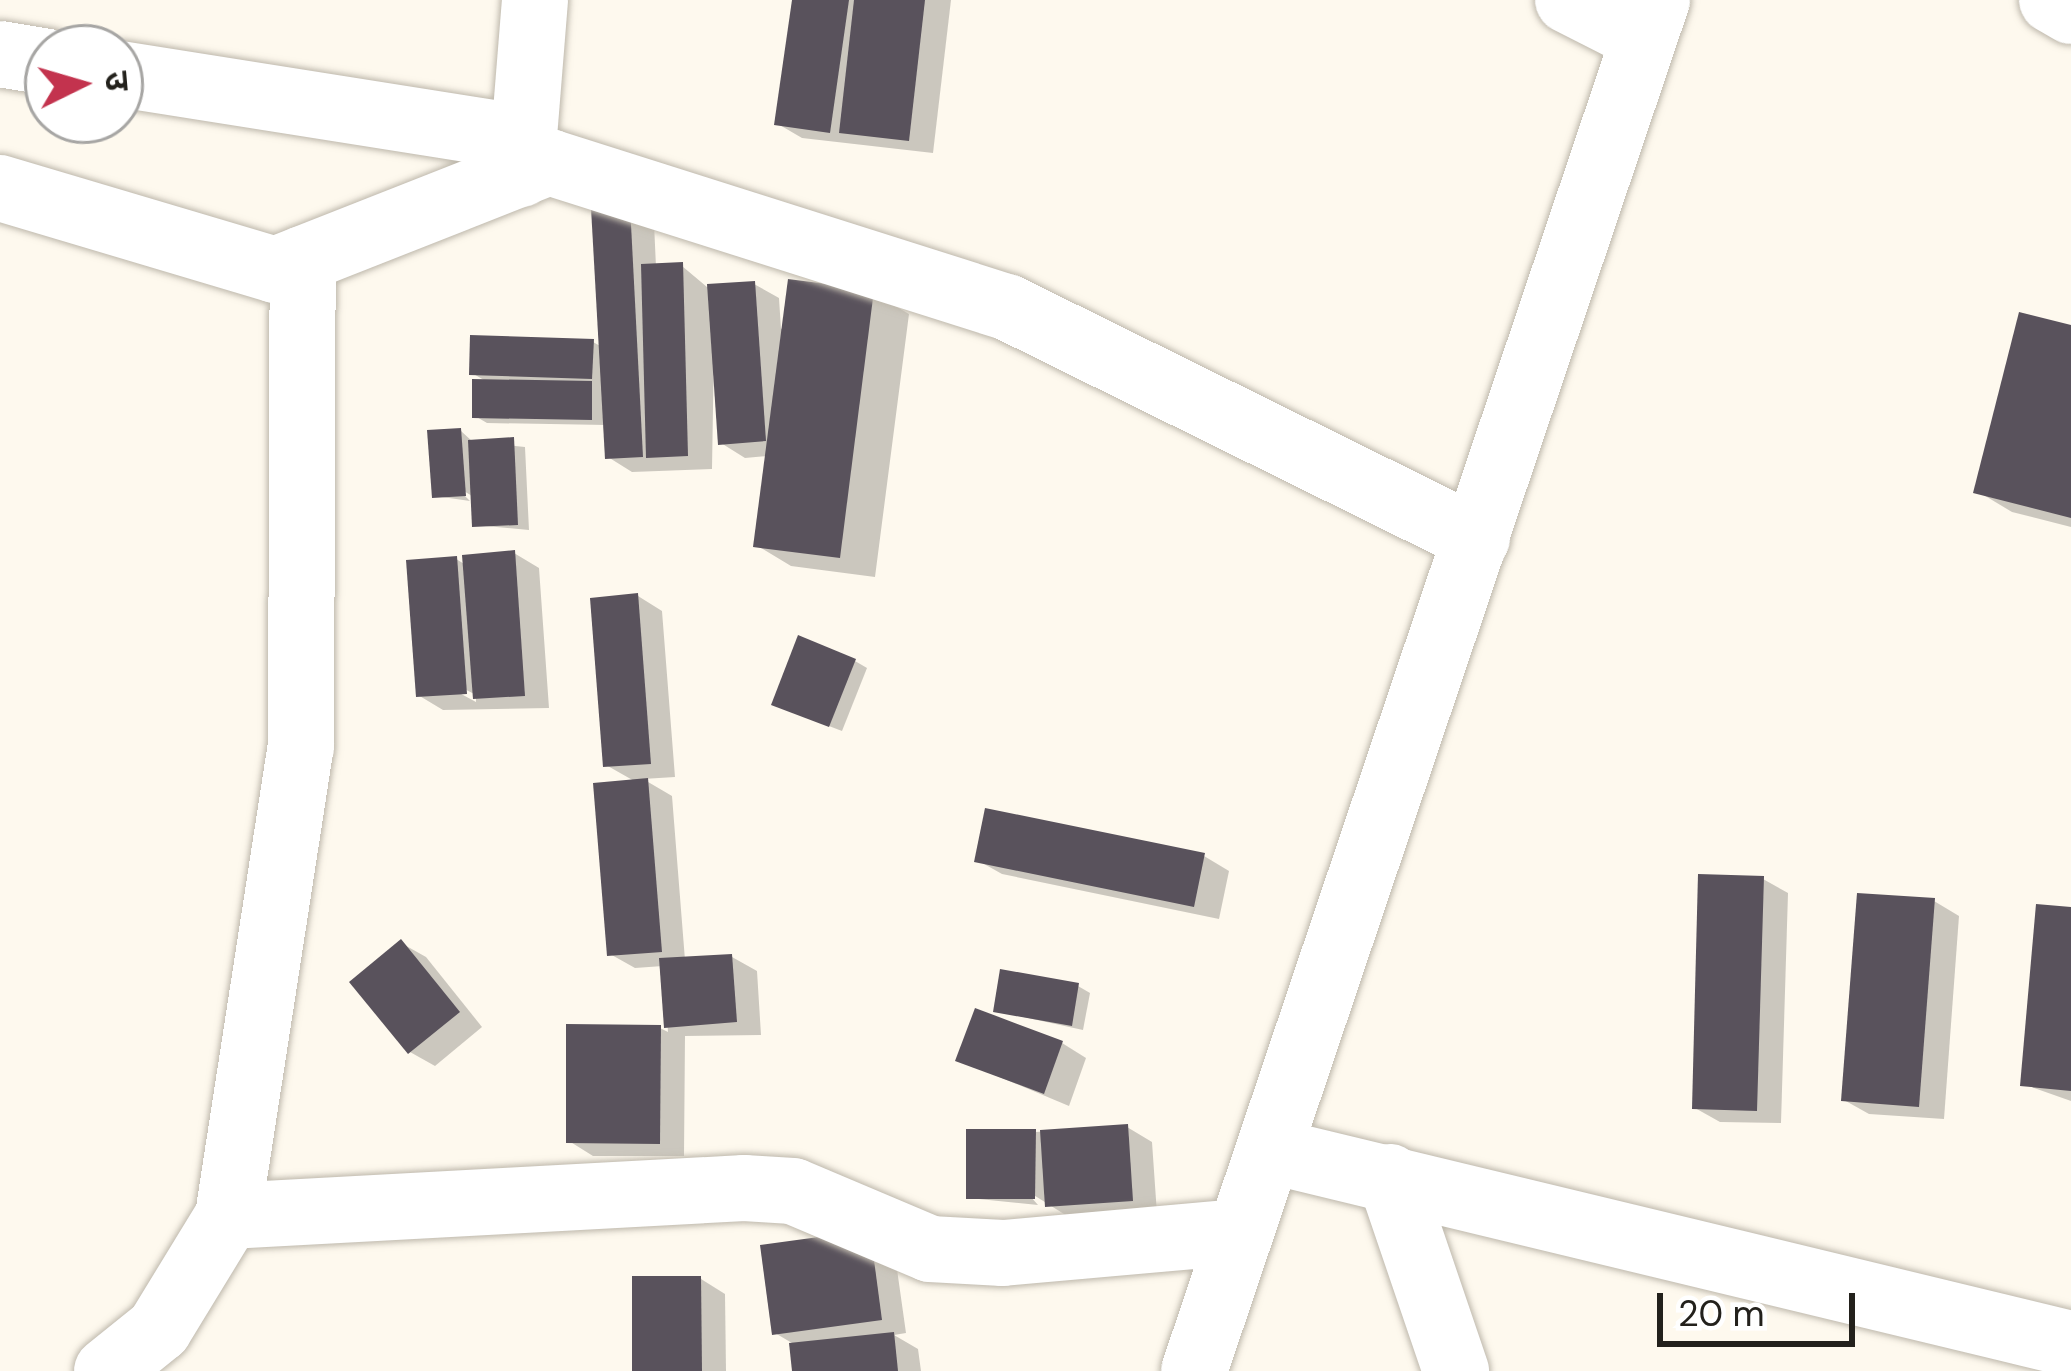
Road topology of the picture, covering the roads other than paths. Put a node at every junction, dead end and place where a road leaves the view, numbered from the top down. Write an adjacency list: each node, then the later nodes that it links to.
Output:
1 (535, 0): 7 (street)
2 (1568, 0): 5 (street)
3 (2052, 0): 4 (street)
4 (2071, 10)
5 (1649, 19): 10 (street)
6 (144, 79): 7 (street)
7 (523, 156): 9 (street); 10 (street)
8 (0, 188): 9 (street)
9 (303, 259): 13 (street)
10 (1478, 539): 11 (street)
11 (1272, 1151): 12 (street); 14 (street)
12 (1390, 1178): 15 (street); 18 (street)
13 (228, 1216): 14 (street); 16 (street)
14 (1240, 1232): 17 (street)
15 (2071, 1344)
16 (107, 1371)
17 (1194, 1371)
18 (1456, 1371)

